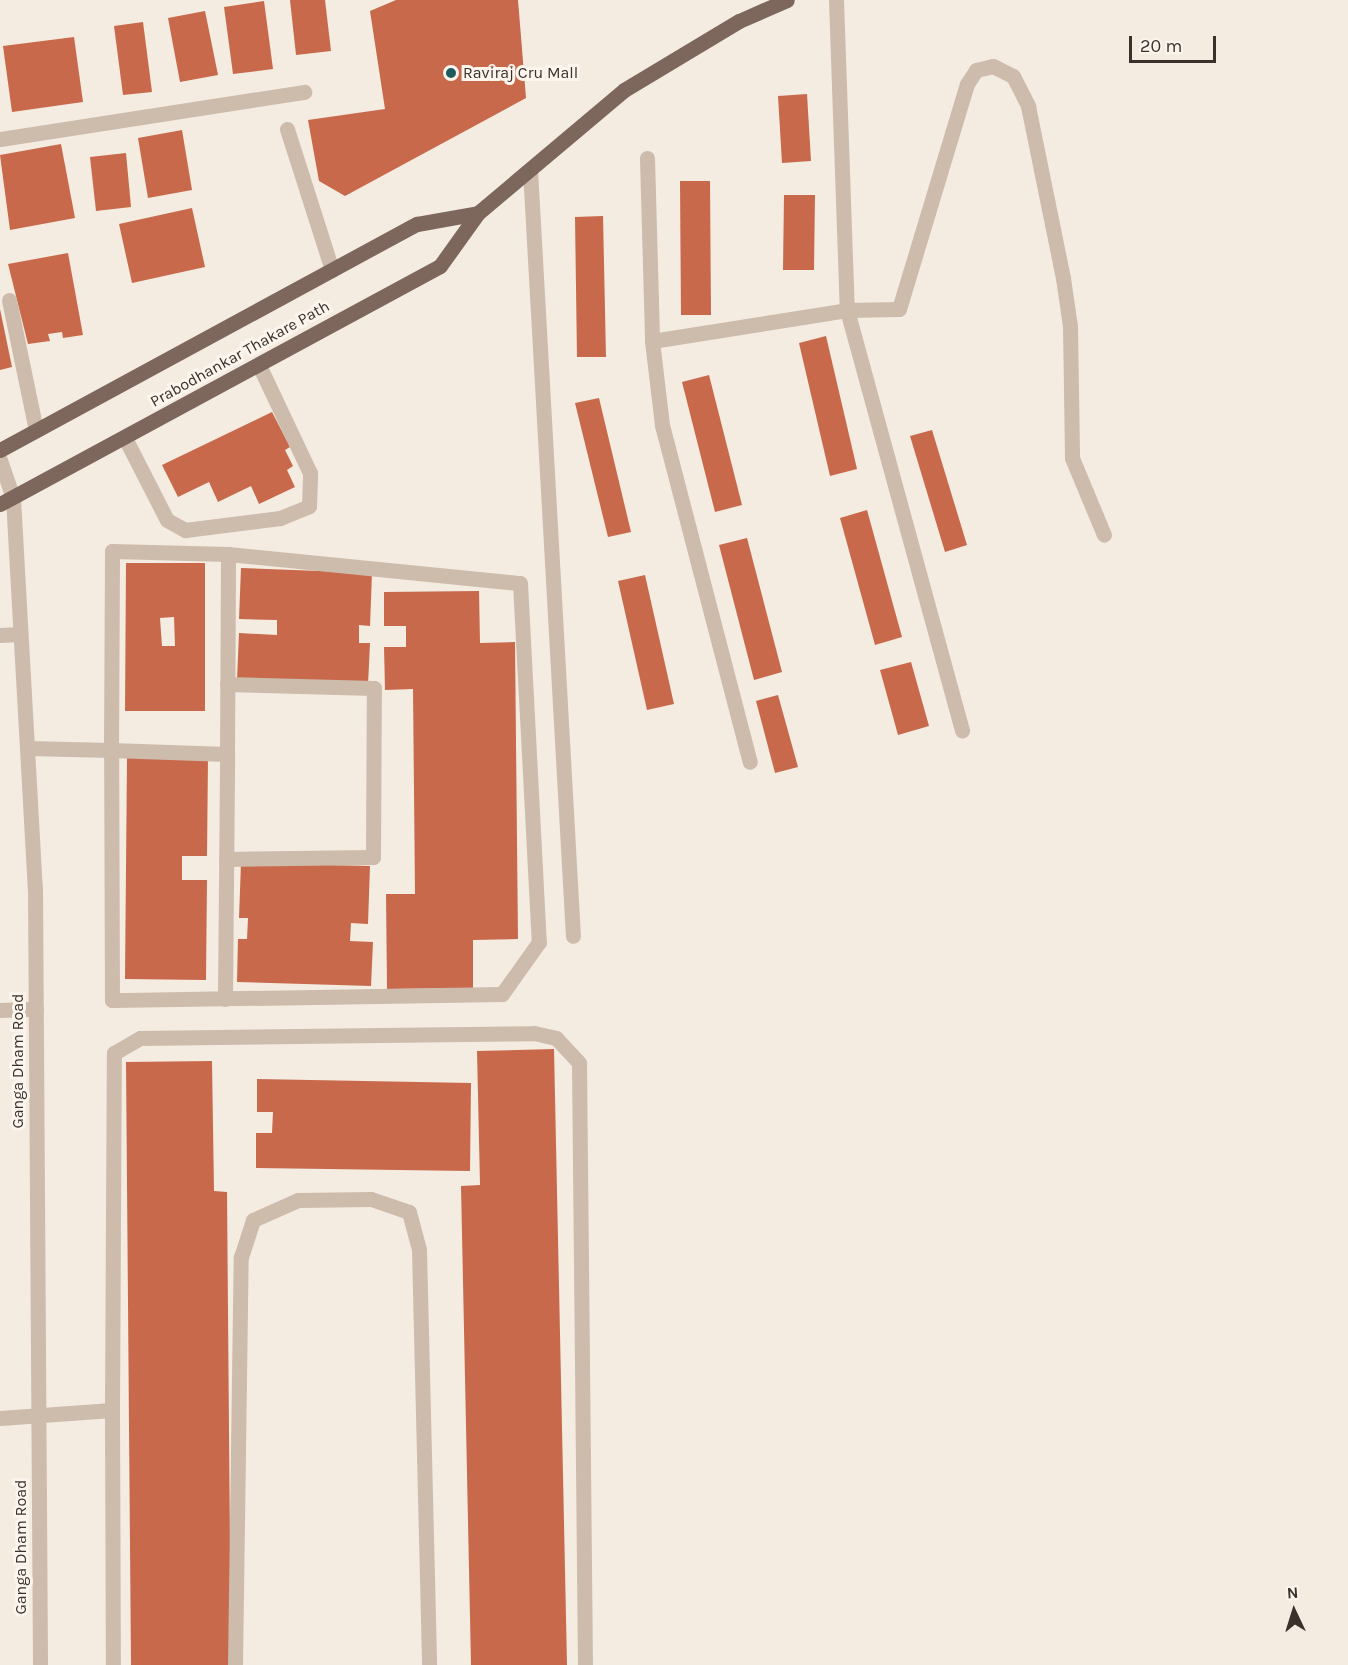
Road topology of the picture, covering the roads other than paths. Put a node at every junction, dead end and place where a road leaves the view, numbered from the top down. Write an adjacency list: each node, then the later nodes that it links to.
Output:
1 (788, 0): 7 (main road, Prabodhankar Thakare Path)
2 (836, 0): 11 (street)
3 (304, 92): 5 (street)
4 (287, 129): 9 (street)
5 (0, 139)
6 (647, 158): 12 (street)
7 (530, 170): 8 (main road, Prabodhankar Thakare Path); 30 (street)
8 (478, 213): 9 (main road, Prabodhankar Thakare Path); 13 (main road, Prabodhankar Thakare Path)
9 (332, 270): 14 (main road, Prabodhankar Thakare Path)
10 (9, 300): 14 (street)
11 (847, 310): 12 (street); 19 (street); 24 (street)
12 (652, 340): 28 (street)
13 (259, 365): 15 (main road, Prabodhankar Thakare Path); 15 (street)
14 (36, 430): 16 (main road, Prabodhankar Thakare Path)
15 (125, 438): 18 (main road, Prabodhankar Thakare Path)
16 (0, 450)
17 (0, 460): 18 (street, Ganga Dham Road)
18 (6, 501): 21 (street, Ganga Dham Road)
19 (1104, 535)
20 (228, 554): 23 (street); 26 (street); 31 (street)
21 (20, 634): 22 (street); 25 (street, Ganga Dham Road)
22 (0, 635)
23 (227, 684): 27 (street); 29 (street)
24 (962, 731)
25 (27, 748): 26 (street); 32 (street, Ganga Dham Road)
26 (111, 750): 27 (street); 31 (street)
27 (226, 754): 29 (street)
28 (750, 762)
29 (226, 859): 31 (street)
30 (573, 936)
31 (225, 999)
32 (36, 1009): 33 (street); 35 (street, Ganga Dham Road)
33 (0, 1010)
34 (112, 1410): 35 (street); 38 (street); 41 (street)
35 (39, 1414): 36 (street); 37 (street, Ganga Dham Road)
36 (0, 1418)
37 (40, 1665)
38 (113, 1665)
39 (235, 1665): 40 (street)
40 (429, 1665)
41 (585, 1665)

